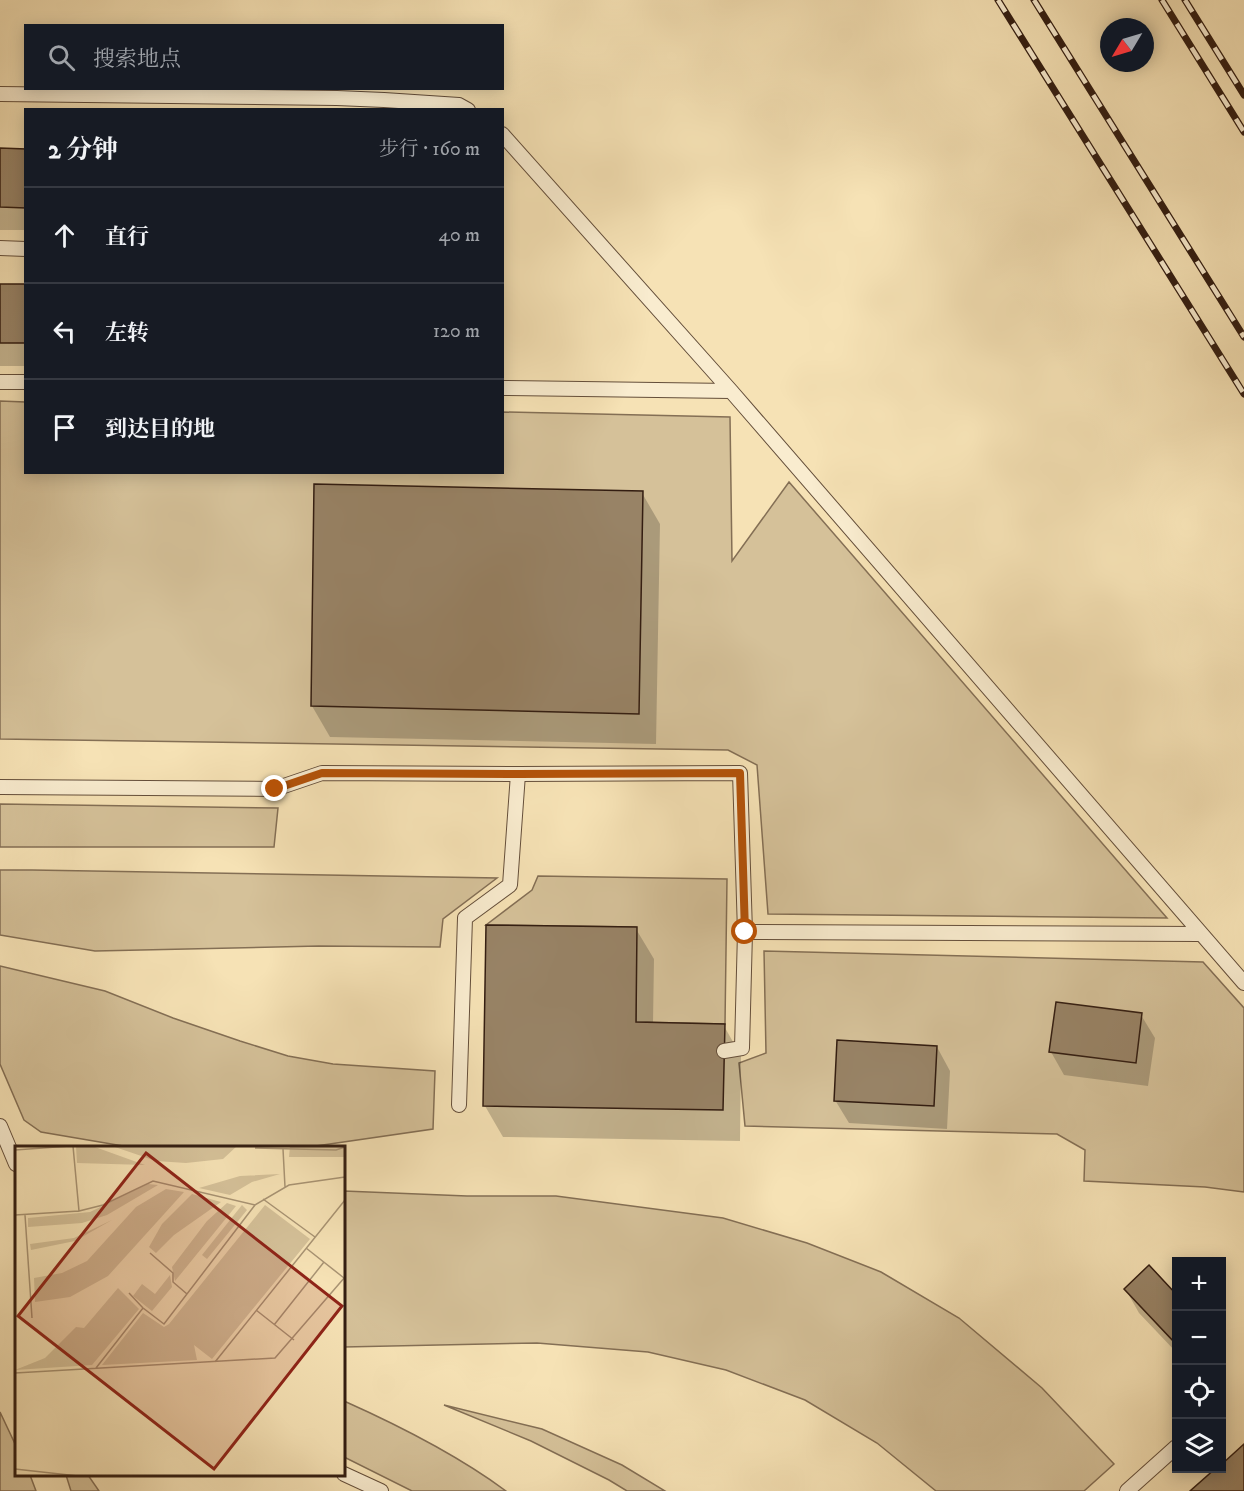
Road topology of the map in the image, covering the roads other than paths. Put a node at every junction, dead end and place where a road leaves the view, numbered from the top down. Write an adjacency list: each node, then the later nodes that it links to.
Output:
1 (0, 94): 2 (lane)
2 (337, 104): 3 (lane)
3 (464, 108)
4 (504, 136): 10 (lane)
5 (0, 248): 6 (lane)
6 (24, 249)
7 (0, 382): 8 (lane)
8 (24, 382)
9 (504, 388): 10 (lane)
10 (730, 392): 14 (lane)
11 (518, 774): 12 (lane); 13 (lane); 17 (lane)
12 (0, 787)
13 (745, 932): 14 (lane); 16 (lane)
14 (1201, 934): 15 (lane)
15 (1244, 983)
16 (724, 1051)
17 (459, 1105)
18 (0, 1126): 19 (lane)
19 (15, 1162)
20 (1172, 1451): 23 (lane)
21 (345, 1474): 22 (lane)
22 (381, 1491)
23 (1127, 1491)

